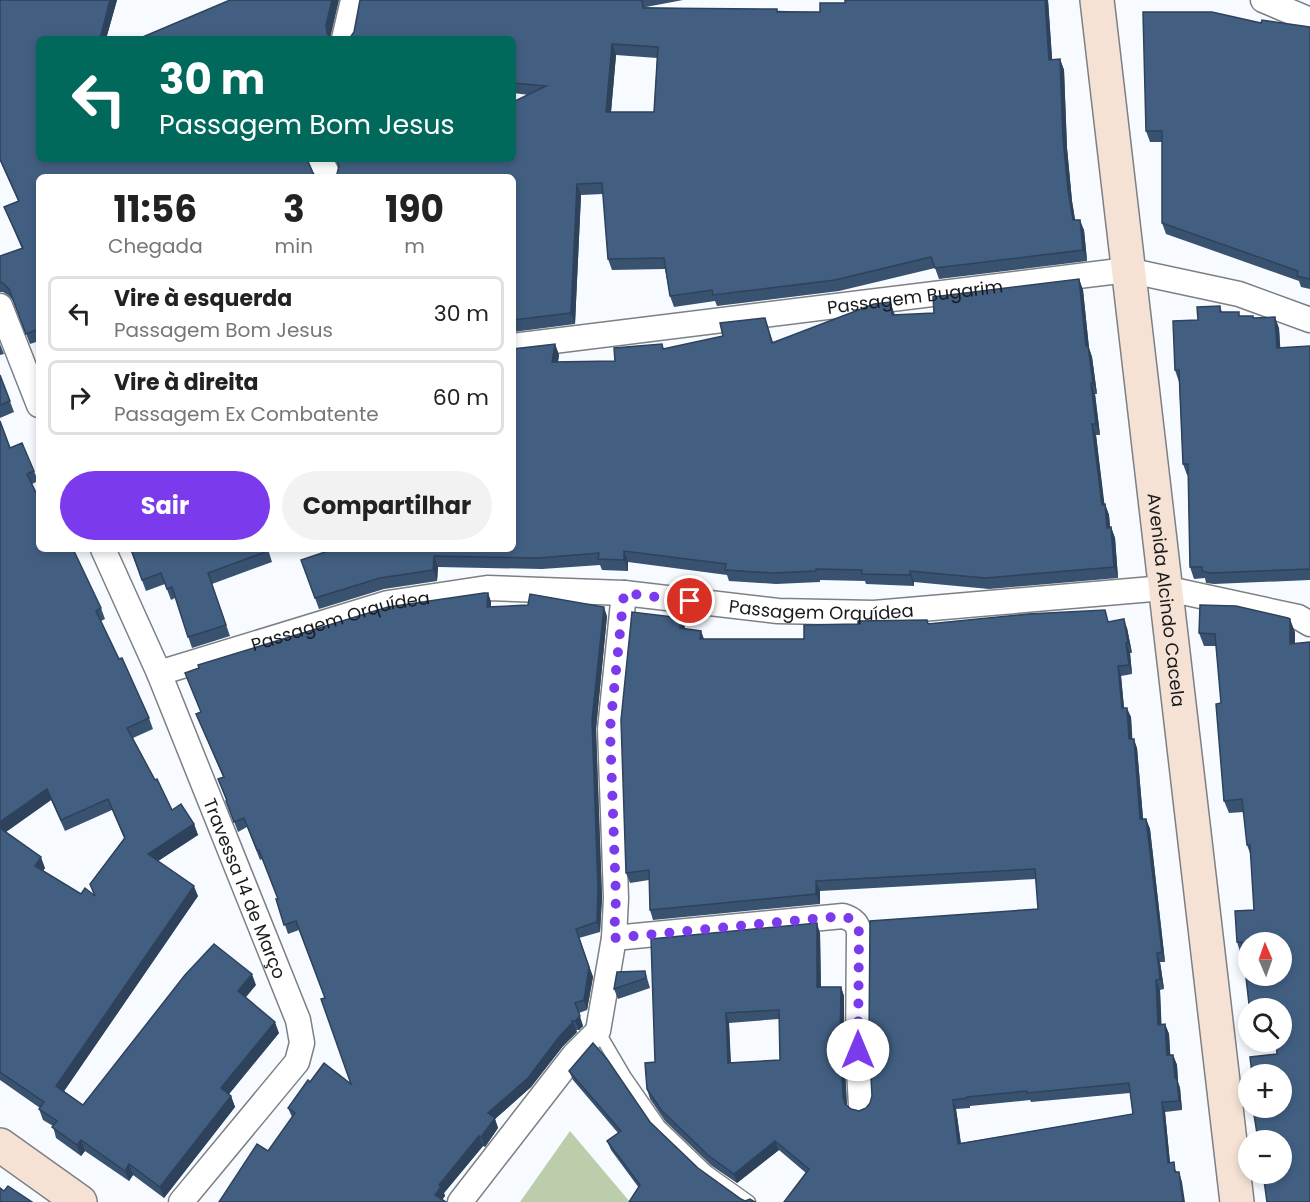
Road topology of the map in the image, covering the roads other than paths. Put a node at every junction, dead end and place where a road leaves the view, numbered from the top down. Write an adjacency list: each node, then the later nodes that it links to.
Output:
1 (353, 0): 5 (street)
2 (1097, 0): 6 (main road, Avenida Alcindo Cacela)
3 (1263, 0): 4 (street)
4 (1310, 20)
5 (345, 36)
6 (1127, 270): 8 (street, Passagem Bugarim); 9 (street, Passagem Bugarim); 12 (main road, Avenida Alcindo Cacela)
7 (0, 306): 10 (street)
8 (1310, 320)
9 (516, 346)
10 (36, 397)
11 (104, 552): 15 (street, Travessa 14 de Março)
12 (1164, 588): 13 (street, Passagem Orquídea); 14 (street, Passagem Orquídea); 24 (main road, Avenida Alcindo Cacela)
13 (624, 593): 15 (street, Passagem Orquídea); 16 (street)
14 (1310, 624)
15 (159, 673): 21 (street, Travessa 14 de Março)
16 (614, 938): 17 (street); 18 (street)
17 (598, 1031): 22 (street); 23 (lane)
18 (861, 1106)
19 (0, 1145): 20 (main road)
20 (80, 1202)
21 (181, 1202)
22 (460, 1202)
23 (749, 1202)
24 (1237, 1202)

